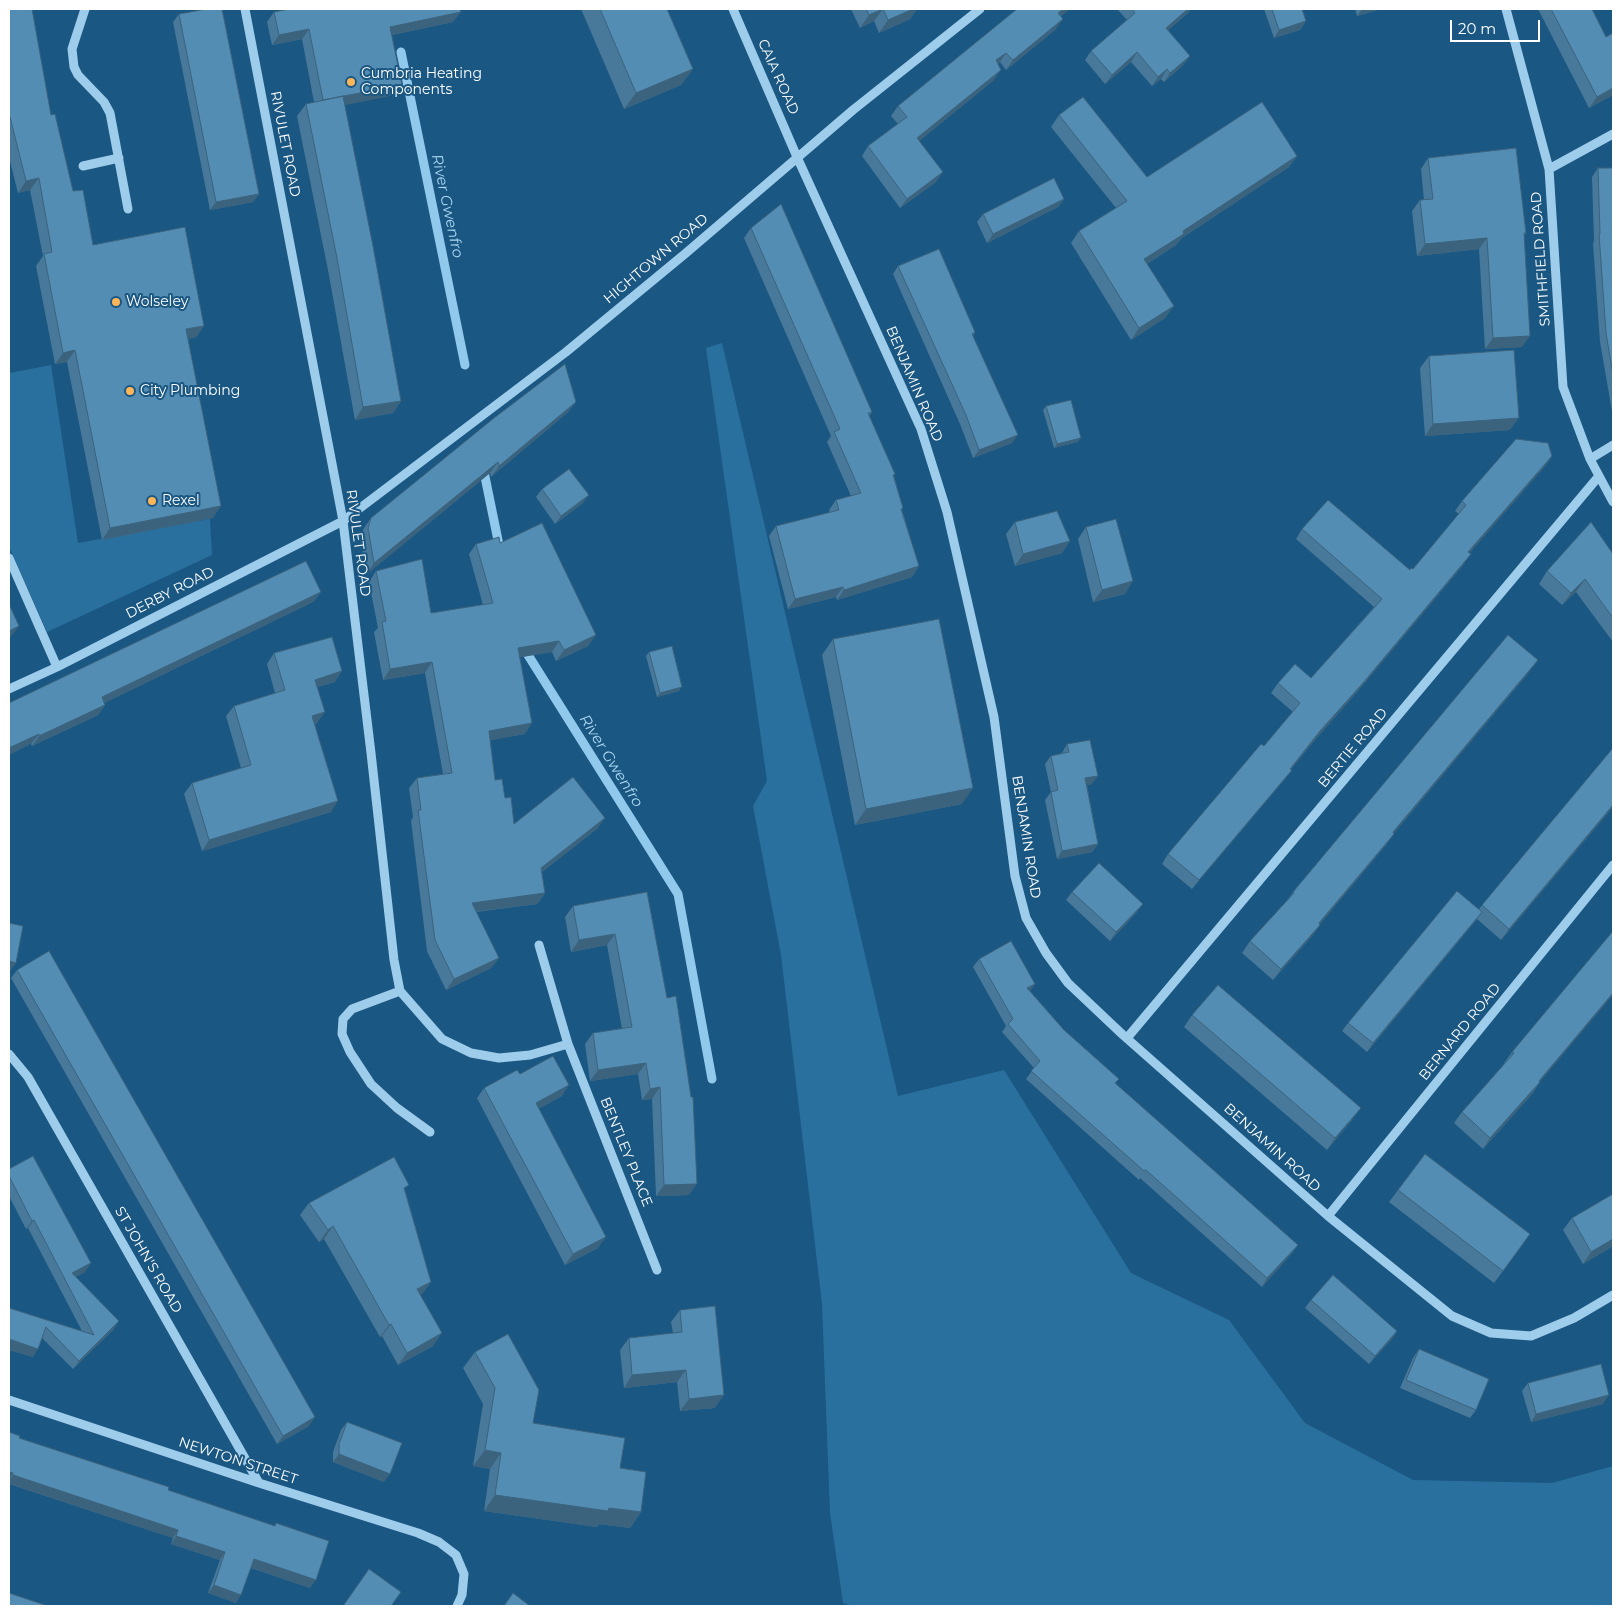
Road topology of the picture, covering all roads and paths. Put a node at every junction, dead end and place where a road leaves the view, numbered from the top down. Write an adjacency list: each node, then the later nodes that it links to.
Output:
1 (84, 9): 8 (street)
2 (245, 9): 16 (street, RIVULET ROAD)
3 (733, 9): 7 (street, CAIA ROAD)
4 (980, 9): 7 (street, HIGHTOWN ROAD)
5 (1506, 9): 10 (street, SMITHFIELD ROAD)
6 (1613, 134): 10 (street)
7 (797, 157): 16 (street, HIGHTOWN ROAD); 23 (street, BENJAMIN ROAD)
8 (118, 158): 9 (street); 11 (street)
9 (84, 166)
10 (1549, 169): 13 (street, SMITHFIELD ROAD)
11 (128, 209)
12 (1613, 445): 13 (street)
13 (1590, 459): 14 (street, SMITHFIELD ROAD)
14 (1599, 476): 15 (street, SMITHFIELD ROAD); 23 (street, BERTIE ROAD)
15 (1613, 502)
16 (343, 520): 18 (street, DERBY ROAD); 22 (street, RIVULET ROAD)
17 (9, 558): 18 (street)
18 (57, 666): 19 (street, DERBY ROAD)
19 (9, 689)
20 (1613, 865): 27 (street, BERNARD ROAD)
21 (539, 945): 24 (street, BENTLEY PLACE)
22 (400, 991): 24 (street); 26 (street)
23 (1127, 1038): 27 (street, BENJAMIN ROAD)
24 (568, 1044): 28 (street, BENTLEY PLACE)
25 (9, 1054): 31 (street, ST JOHN'S ROAD)
26 (430, 1132)
27 (1328, 1216): 29 (street, BENJAMIN ROAD)
28 (657, 1270)
29 (1613, 1295)
30 (9, 1400): 31 (street, NEWTON STREET)
31 (259, 1483): 32 (street, NEWTON STREET)
32 (457, 1606)

